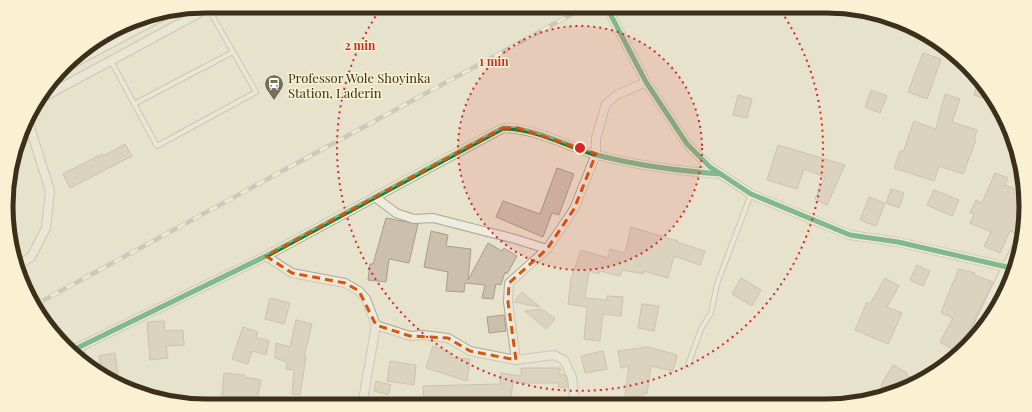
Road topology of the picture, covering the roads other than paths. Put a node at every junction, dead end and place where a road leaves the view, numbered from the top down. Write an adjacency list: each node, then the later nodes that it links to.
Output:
1 (199, 13): 7 (street)
2 (213, 13): 5 (lane)
3 (610, 13): 8 (street)
4 (154, 21): 6 (street)
5 (233, 52): 10 (lane); 10 (lane)
6 (82, 58)
7 (110, 60): 9 (street); 10 (lane)
8 (646, 82): 12 (street); 13 (street)
9 (50, 93)
10 (134, 104)
11 (30, 128): 19 (street)
12 (596, 154): 13 (street); 15 (street); 16 (street)
13 (721, 174): 14 (street)
14 (751, 194): 20 (street); 25 (lane)
15 (375, 197): 16 (street); 17 (street)
16 (547, 249): 24 (street)
17 (266, 256): 22 (street); 23 (street)
18 (1012, 256): 20 (street)
19 (22, 263)
20 (1007, 267): 21 (street)
21 (980, 321)
22 (376, 325): 24 (street); 26 (street)
23 (76, 348)
24 (516, 360): 27 (street)
25 (688, 365)
26 (363, 399)
27 (574, 399)

